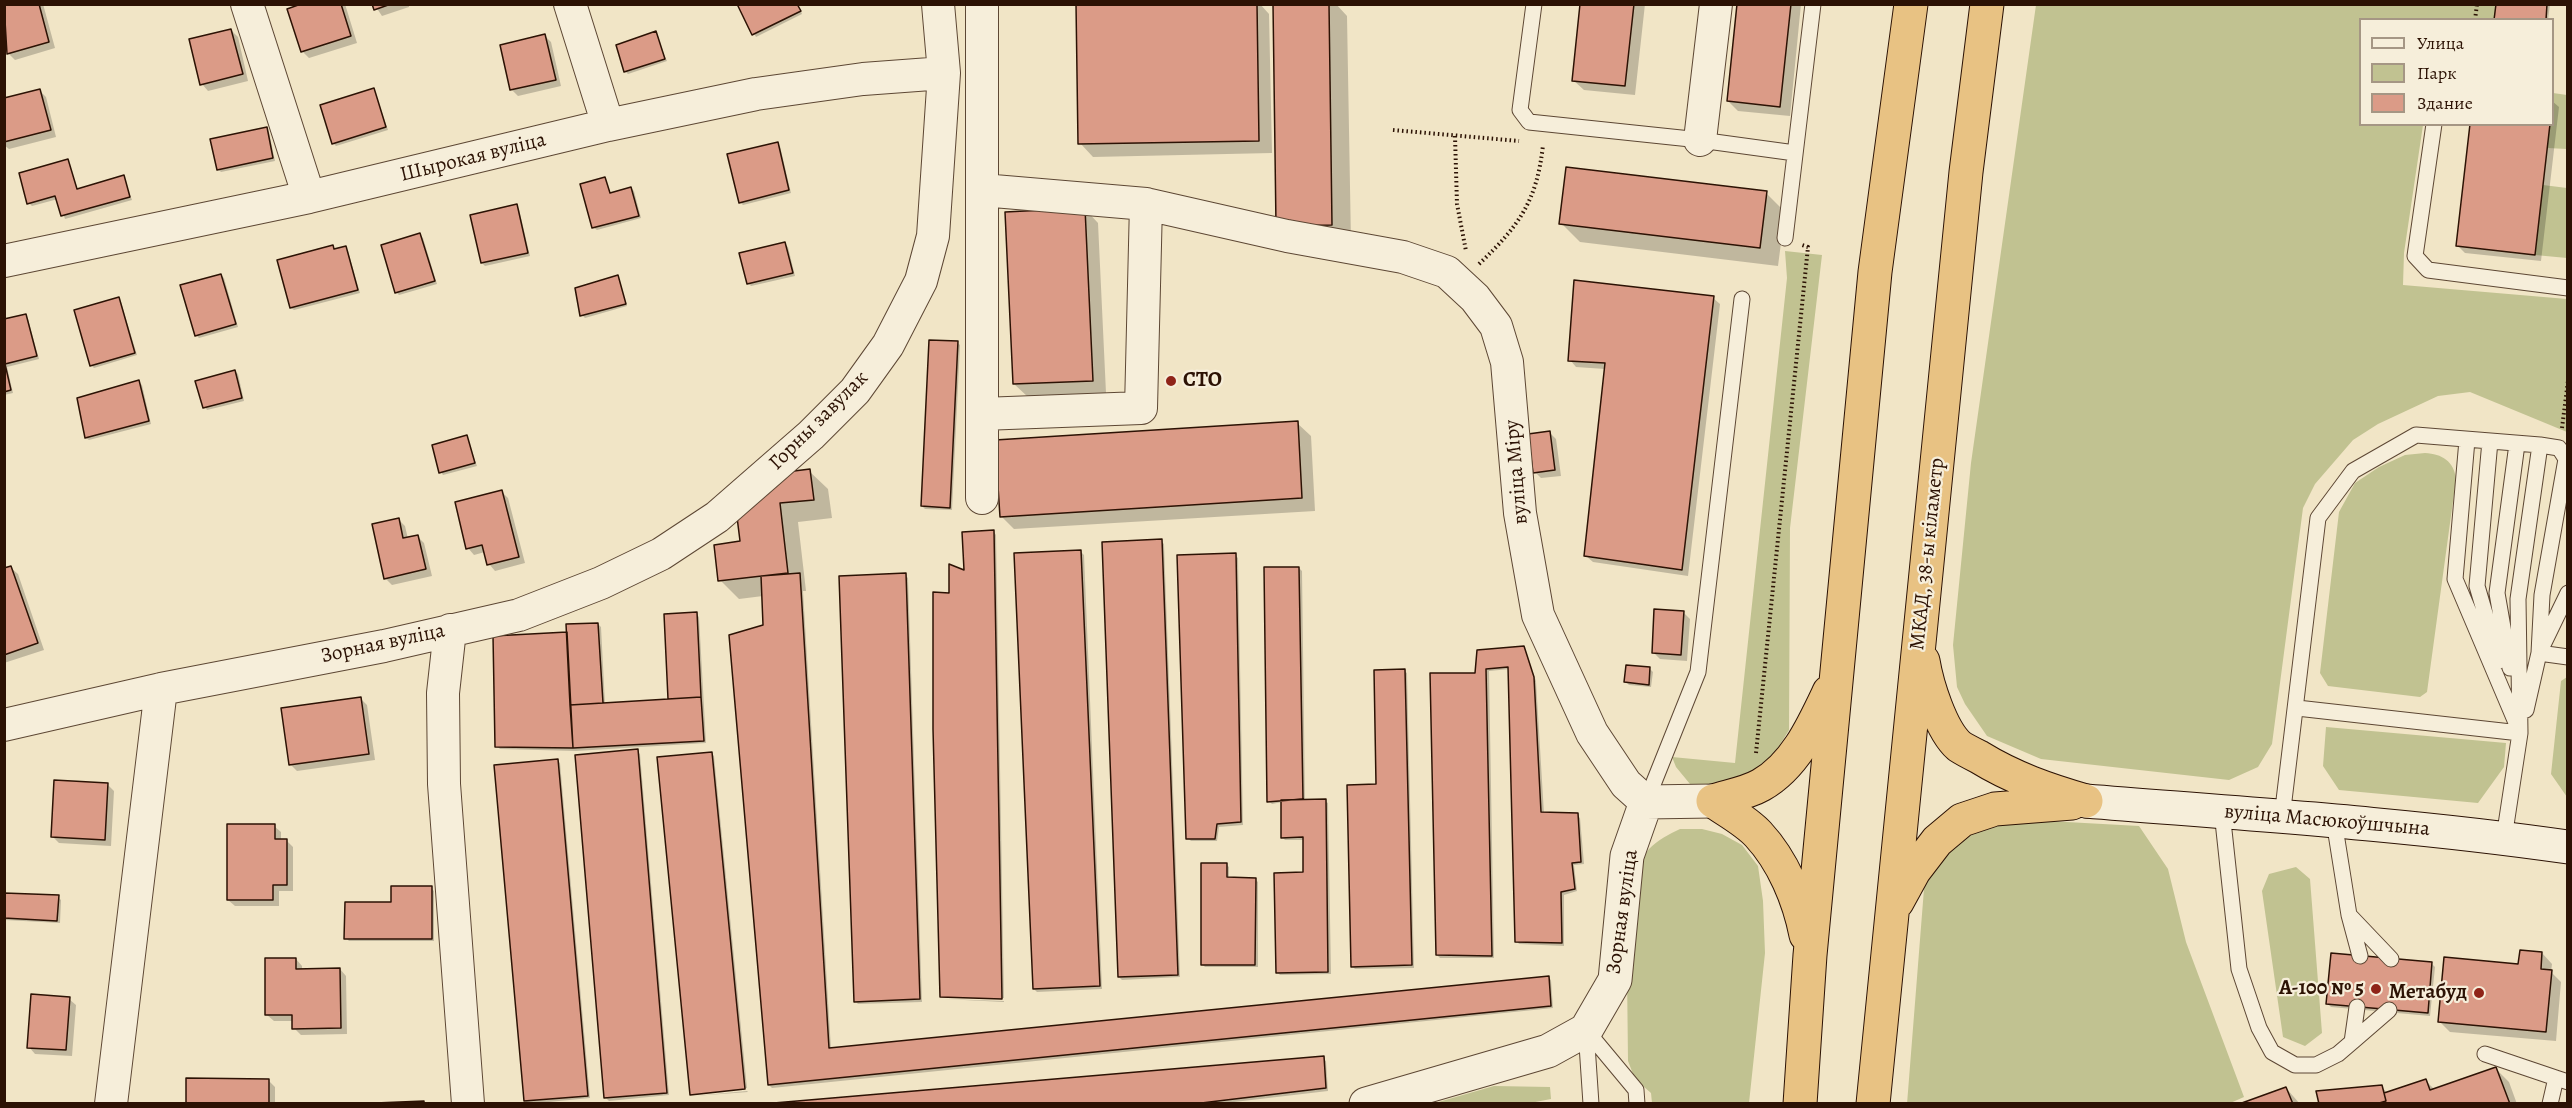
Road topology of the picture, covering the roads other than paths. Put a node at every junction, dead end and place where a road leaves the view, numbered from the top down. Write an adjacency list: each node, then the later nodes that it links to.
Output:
1 (247, 4): 16 (street)
2 (570, 4): 11 (street)
3 (938, 4): 10 (street, Горны завулак)
4 (982, 4): 15 (street)
5 (1534, 4): 13 (lane)
6 (1716, 4): 13 (street)
7 (1813, 4): 14 (lane)
8 (1911, 4): 36 (highway)
9 (1987, 4): 33 (highway, МКАД, 38-ы кіламетр)
10 (944, 73): 11 (street, Шырокая вуліца); 30 (street, Горны завулак)
11 (608, 125): 16 (street, Шырокая вуліца)
12 (2434, 126): 20 (lane)
13 (1700, 140): 14 (lane)
14 (1795, 153): 18 (lane)
15 (982, 190): 17 (street, вуліца Міру); 22 (street)
16 (309, 197): 19 (street, Шырокая вуліца)
17 (1146, 204): 22 (street); 43 (street, вуліца Міру)
18 (1785, 238)
19 (4, 261)
20 (2568, 288)
21 (1742, 299): 43 (lane)
22 (982, 414): 29 (street)
23 (2467, 440): 24 (lane); 38 (lane); 40 (lane)
24 (2490, 441): 25 (lane); 40 (lane)
25 (2517, 444): 26 (lane); 40 (lane)
26 (2540, 445): 27 (lane); 40 (lane)
27 (2564, 460): 28 (lane); 34 (lane)
28 (2568, 489)
29 (982, 498)
30 (601, 584): 32 (street, Зорная вуліца)
31 (2568, 593): 34 (lane)
32 (450, 630): 37 (street, Зорная вуліца); 61 (street)
33 (1919, 637): 42 (highway); 49 (highway, МКАД, 38-ы кіламетр)
34 (2539, 653): 35 (lane); 40 (lane)
35 (2568, 657)
36 (1837, 674): 41 (highway); 51 (highway)
37 (161, 689): 39 (street, Зорная вуліца); 60 (street)
38 (2297, 708): 40 (lane); 45 (lane)
39 (4, 725)
40 (2520, 733): 47 (lane)
41 (1713, 801): 43 (street); 51 (highway)
42 (2086, 801): 44 (street, вуліца Масюкоўшчына); 49 (highway)
43 (1646, 802): 56 (street, Зорная вуліца)
44 (2222, 812): 45 (street, вуліца Масюкоўшчына); 57 (lane)
45 (2282, 817): 46 (street, вуліца Масюкоўшчына)
46 (2334, 821): 47 (street, вуліца Масюкоўшчына); 50 (lane)
47 (2504, 838): 48 (street, вуліца Масюкоўшчына)
48 (2568, 847)
49 (1891, 913): 66 (highway, МКАД, 38-ы кіламетр)
50 (2349, 915): 52 (lane); 53 (lane)
51 (1810, 955): 65 (highway)
52 (2360, 956)
53 (2391, 958)
54 (2357, 1007): 57 (lane)
55 (2389, 1010): 57 (lane)
56 (1586, 1030): 62 (street, Зорная вуліца); 63 (lane); 64 (lane)
57 (2352, 1042)
58 (2485, 1054): 59 (lane)
59 (2562, 1080): 67 (lane)
60 (111, 1104)
61 (468, 1104)
62 (1366, 1104)
63 (1591, 1104)
64 (1637, 1104)
65 (1800, 1104)
66 (1873, 1104)
67 (2550, 1104)

